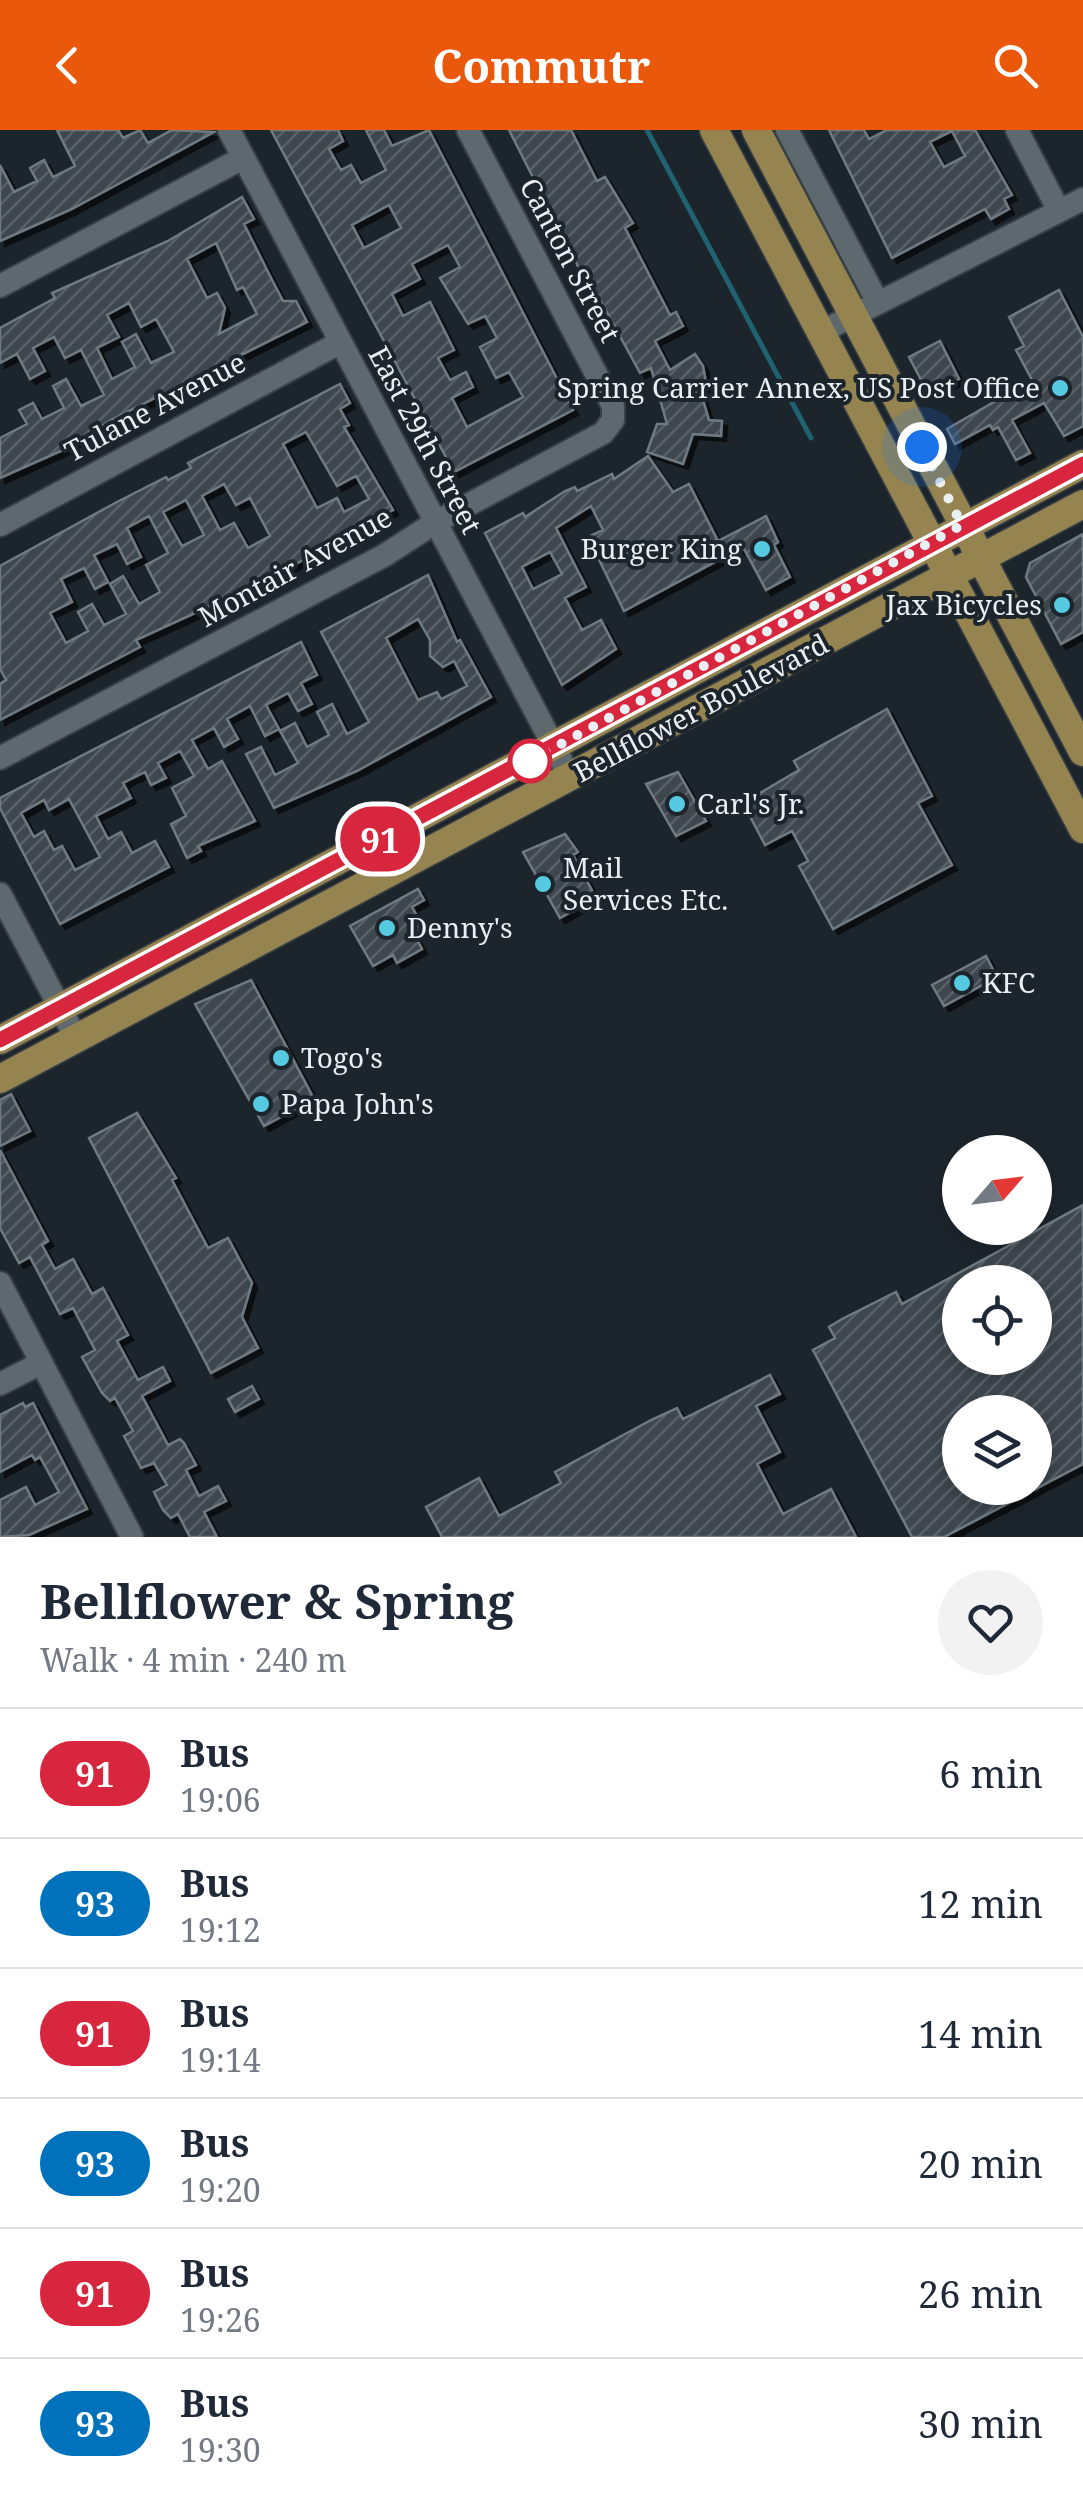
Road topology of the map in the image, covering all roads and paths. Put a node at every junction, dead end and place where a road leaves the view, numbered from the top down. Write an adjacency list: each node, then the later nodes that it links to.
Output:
1 (228, 130): 7 (street, East 29th Street)
2 (468, 130): 14 (street, Canton Street)
3 (714, 130): 12 (main road)
4 (756, 130): 11 (main road)
5 (787, 130): 11 (street)
6 (1017, 130): 9 (street)
7 (243, 158): 10 (street); 13 (street, East 29th Street)
8 (1083, 198): 9 (street)
9 (1060, 211): 11 (street)
10 (0, 286)
11 (864, 308): 12 (street); 19 (main road)
12 (821, 332): 20 (main road)
13 (339, 343): 17 (street, East 29th Street); 18 (street, Tulane Avenue)
14 (613, 420): 17 (street, Montair Avenue)
15 (1083, 464): 19 (main road, Bellflower Boulevard)
16 (1083, 504): 21 (main road, Bellflower Boulevard)
17 (436, 522): 23 (street, East 29th Street); 25 (street, Montair Avenue)
18 (0, 524)
19 (962, 525): 20 (main road, Bellflower Boulevard); 21 (main road)
20 (932, 541): 22 (main road); 23 (main road, Bellflower Boulevard)
21 (981, 558): 22 (main road, Bellflower Boulevard); 24 (main road)
22 (949, 575): 26 (main road, Bellflower Boulevard); 27 (main road)
23 (554, 748): 26 (street, East 29th Street); 29 (main road, Bellflower Boulevard)
24 (1083, 752)
25 (0, 758)
26 (570, 777): 30 (main road, Bellflower Boulevard)
27 (1083, 829)
28 (0, 894): 29 (street)
29 (60, 1008): 30 (street); 31 (main road, Bellflower Boulevard)
30 (76, 1038): 32 (main road, Bellflower Boulevard)
31 (0, 1040)
32 (0, 1080)
33 (0, 1283): 34 (street)
34 (41, 1363): 35 (street); 36 (street)
35 (0, 1384)
36 (130, 1531): 37 (street)
37 (105, 1537)

